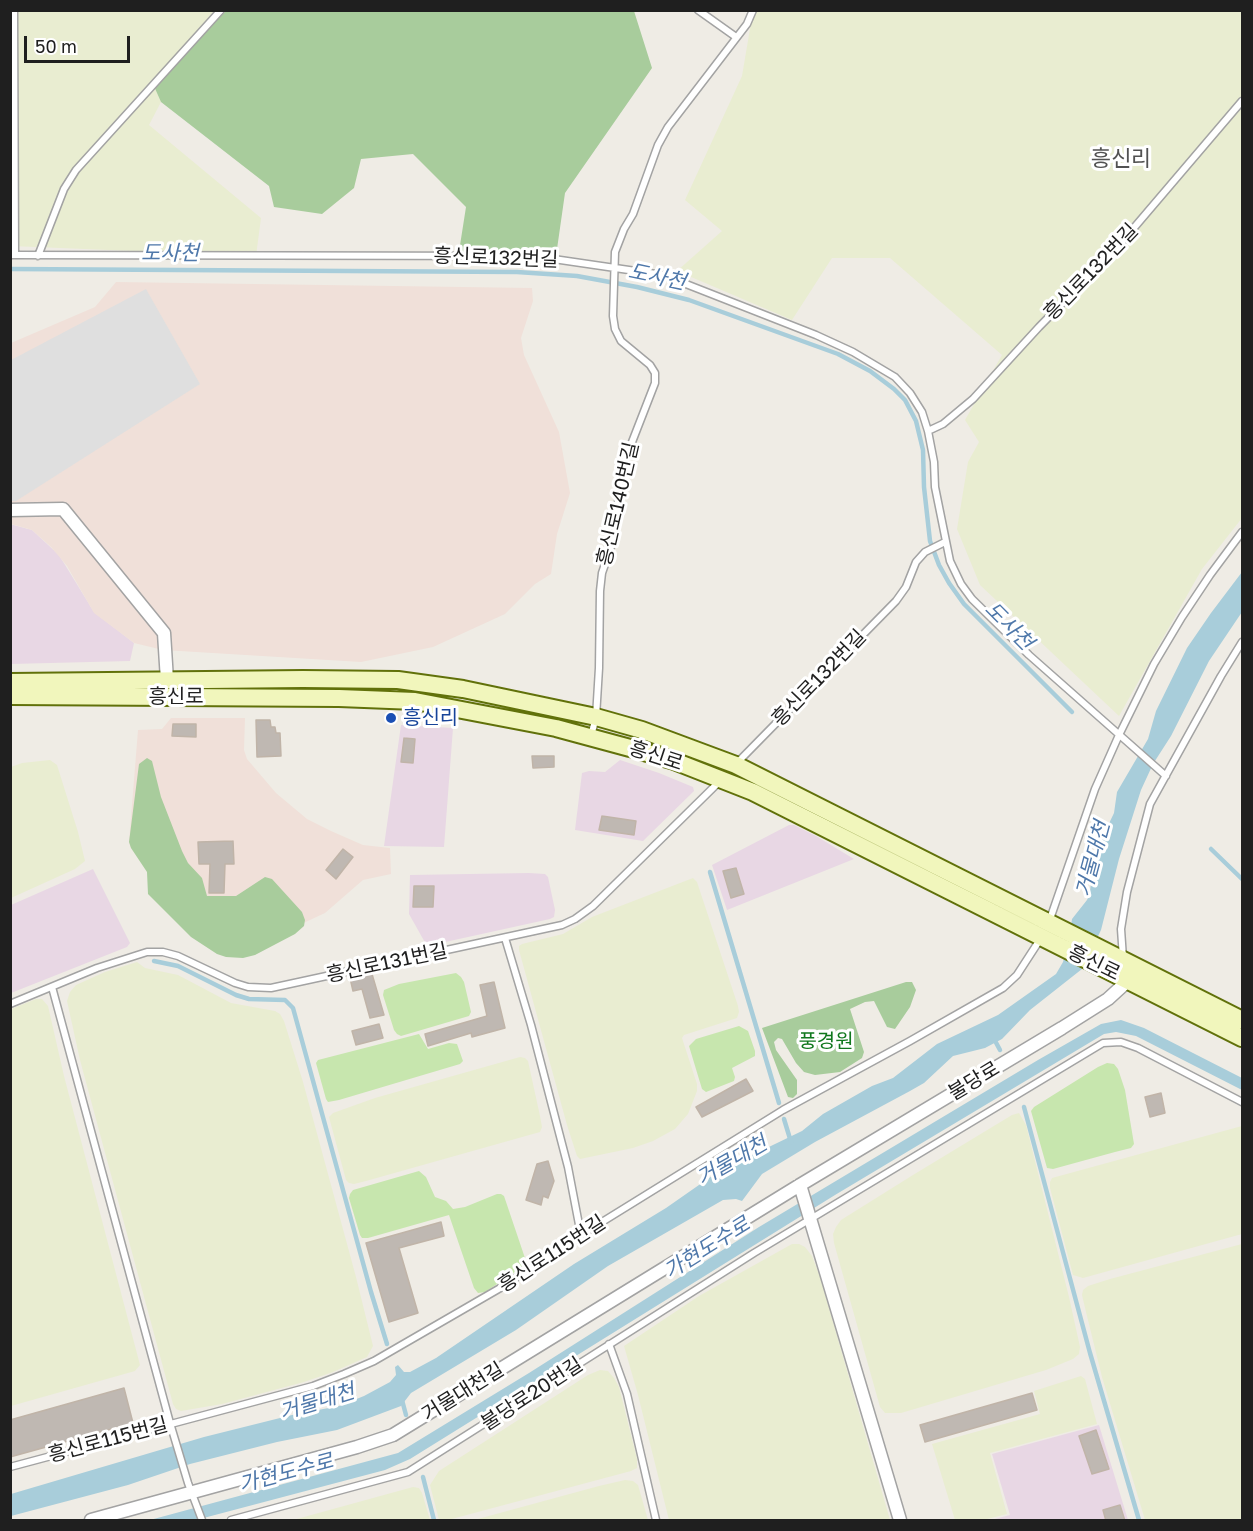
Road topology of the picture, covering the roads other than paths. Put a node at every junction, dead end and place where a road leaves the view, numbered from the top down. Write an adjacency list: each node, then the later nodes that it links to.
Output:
1 (14, 10): 7 (lane)
2 (220, 10): 8 (lane)
3 (698, 10): 5 (lane)
4 (753, 10): 5 (lane, 흥신로140번길)
5 (736, 37): 9 (lane, 흥신로140번길)
6 (1242, 101): 10 (lane, 흥신로132번길)
7 (13, 255): 8 (lane, 흥신로132번길)
8 (38, 256): 9 (lane, 흥신로132번길)
9 (614, 272): 10 (lane, 흥신로132번길); 18 (lane, 흥신로140번길)
10 (928, 431): 13 (lane, 흥신로132번길)
11 (10, 510): 15 (street)
12 (1242, 532): 19 (lane)
13 (942, 543): 19 (lane); 21 (lane, 흥신로132번길)
14 (1242, 642): 22 (lane)
15 (167, 680): 16 (main road, 흥신로); 18 (main road, 흥신로)
16 (10, 682)
17 (10, 696): 20 (main road, 흥신로)
18 (596, 717): 20 (lane, 흥신로140번길); 21 (main road, 흥신로)
19 (1119, 735): 22 (lane); 24 (lane)
20 (591, 737): 23 (main road, 흥신로)
21 (735, 765): 24 (main road, 흥신로)
22 (1166, 776): 26 (lane)
23 (722, 779): 24 (main road, 흥신로); 25 (lane, 흥신로131번길)
24 (1048, 931): 26 (main road, 흥신로); 36 (lane, 흥신로115번길)
25 (505, 938): 29 (lane, 흥신로131번길); 36 (lane)
26 (1112, 960): 27 (main road, 흥신로); 28 (main road, 흥신로)
27 (1140, 967): 28 (street, 불당로); 31 (main road, 흥신로)
28 (1130, 981): 32 (main road, 흥신로); 34 (street, 불당로)
29 (52, 987): 30 (lane, 흥신로131번길); 38 (lane)
30 (10, 1004)
31 (1242, 1020)
32 (1242, 1038)
33 (1242, 1102): 35 (lane, 불당로20번길)
34 (800, 1185): 35 (street); 40 (street, 거물대천길)
35 (812, 1219): 37 (lane, 불당로20번길); 45 (street)
36 (581, 1235): 38 (lane, 흥신로115번길)
37 (609, 1344): 43 (lane, 불당로20번길); 44 (lane)
38 (170, 1423): 39 (lane, 흥신로115번길); 40 (lane)
39 (10, 1467)
40 (191, 1493): 41 (street, 거물대천길); 42 (lane)
41 (91, 1521)
42 (202, 1521)
43 (231, 1521)
44 (656, 1521)
45 (900, 1521)

